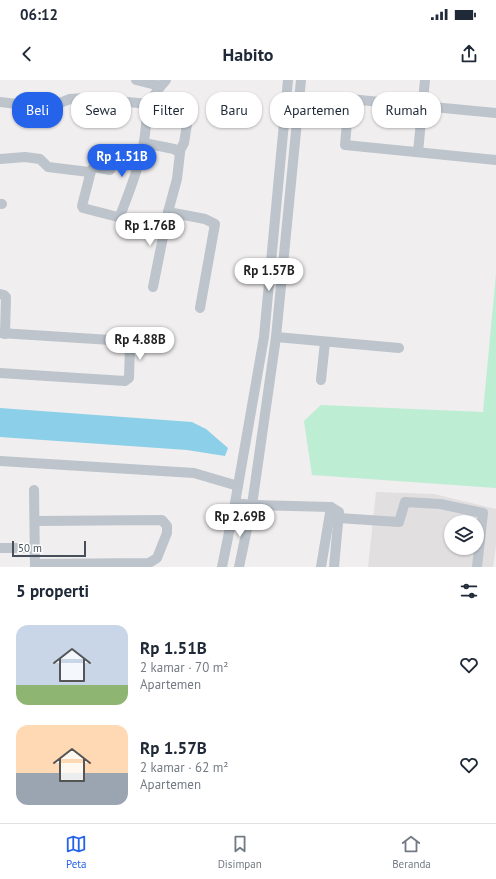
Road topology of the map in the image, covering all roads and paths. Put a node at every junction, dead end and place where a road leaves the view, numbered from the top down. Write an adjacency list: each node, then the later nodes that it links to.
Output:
1 (136, 80): 6 (street)
2 (283, 80): 3 (street)
3 (288, 80): 5 (street); 35 (street)
4 (425, 80): 8 (street)
5 (300, 81): 29 (street)
6 (163, 83): 7 (street)
7 (157, 92)
8 (424, 92)
9 (372, 101): 19 (street)
10 (0, 102): 11 (street)
11 (139, 103)
12 (441, 108): 13 (street)
13 (496, 113)
14 (146, 128): 17 (street)
15 (187, 128): 18 (street)
16 (421, 128): 19 (street)
17 (144, 143): 18 (street); 22 (street)
18 (179, 152): 24 (street)
19 (418, 152): 21 (street)
20 (0, 159): 23 (street)
21 (496, 160)
22 (139, 162): 23 (street); 23 (street)
23 (91, 171)
24 (168, 212): 25 (street); 27 (street)
25 (153, 287)
26 (0, 294): 28 (street)
27 (200, 308)
28 (2, 334): 32 (street)
29 (276, 338): 30 (street); 38 (street)
30 (325, 342): 31 (street); 33 (street)
31 (399, 348)
32 (0, 373)
33 (321, 380)
34 (0, 461): 35 (street)
35 (238, 486): 37 (street)
36 (34, 490): 41 (street)
37 (235, 503): 38 (street); 45 (street)
38 (252, 505): 39 (street); 46 (street)
39 (331, 507): 40 (street); 47 (street)
40 (338, 518): 48 (street); 49 (street)
41 (35, 521): 43 (street); 44 (street)
42 (0, 548): 43 (street)
43 (35, 548): 44 (street)
44 (35, 565)
45 (222, 567)
46 (239, 567)
47 (321, 567)
48 (334, 567)
49 (476, 567)

